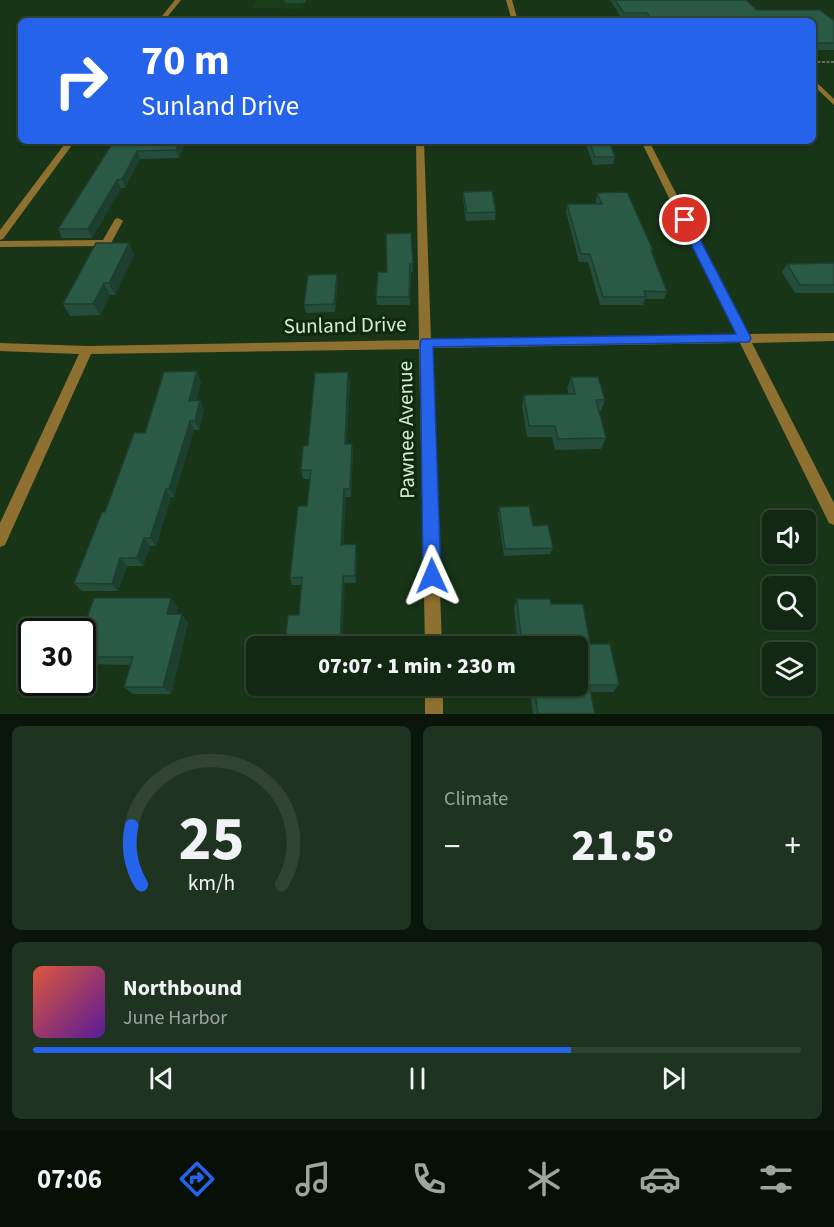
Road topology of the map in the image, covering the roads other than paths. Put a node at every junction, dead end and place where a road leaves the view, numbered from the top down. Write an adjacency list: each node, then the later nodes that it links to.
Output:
1 (178, 0): 3 (street)
2 (509, 0): 4 (street)
3 (163, 18)
4 (514, 18)
5 (816, 84): 6 (street)
6 (834, 103)
7 (69, 144): 11 (street)
8 (420, 144): 15 (street, Pawnee Avenue)
9 (647, 144): 14 (street)
10 (118, 221): 12 (street)
11 (0, 237)
12 (0, 244)
13 (834, 337): 14 (street, Sunland Drive)
14 (745, 338): 15 (street, Sunland Drive); 18 (street)
15 (427, 342): 17 (street, Sunland Drive); 20 (street, Pawnee Avenue)
16 (0, 347): 17 (street, Sunland Drive)
17 (87, 350): 19 (street)
18 (834, 518)
19 (0, 540)
20 (433, 636)
21 (434, 696): 22 (street)
22 (434, 714)

